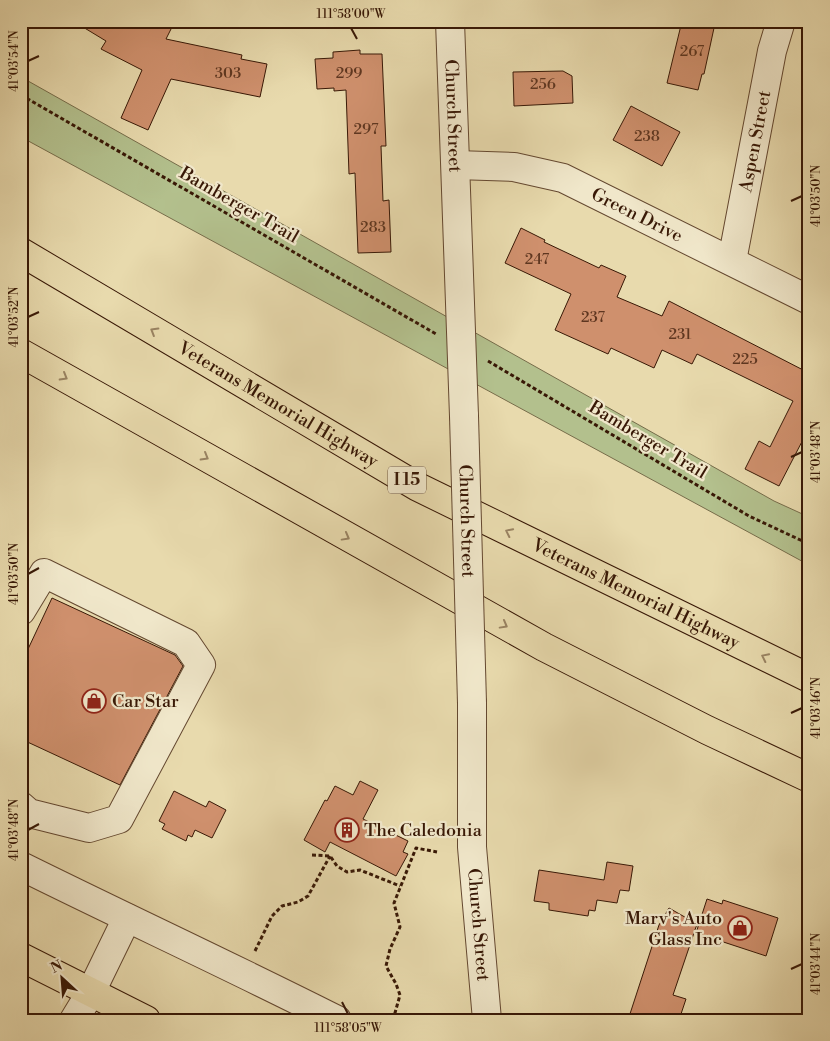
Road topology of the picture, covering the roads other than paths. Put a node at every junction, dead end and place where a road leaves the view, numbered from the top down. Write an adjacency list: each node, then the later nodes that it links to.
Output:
1 (450, 21): 3 (street, Church Street)
2 (781, 21): 5 (street, Aspen Street)
3 (456, 165): 5 (street, Green Drive); 19 (street, Church Street, bridge)
4 (21, 252): 9 (main road, Veterans Memorial Highway / I 15, one-way to 4)
5 (732, 261): 6 (street, Green Drive)
6 (809, 300)
7 (21, 353): 10 (main road, one-way to 10)
8 (21, 612): 11 (street)
9 (809, 678)
10 (809, 778)
11 (24, 816)
12 (21, 866): 13 (street)
13 (126, 918): 15 (street); 18 (street)
14 (21, 957): 15 (main road)
15 (91, 992): 16 (main road); 17 (street)
16 (140, 1018)
17 (74, 1020)
18 (336, 1020)
19 (486, 1020)

